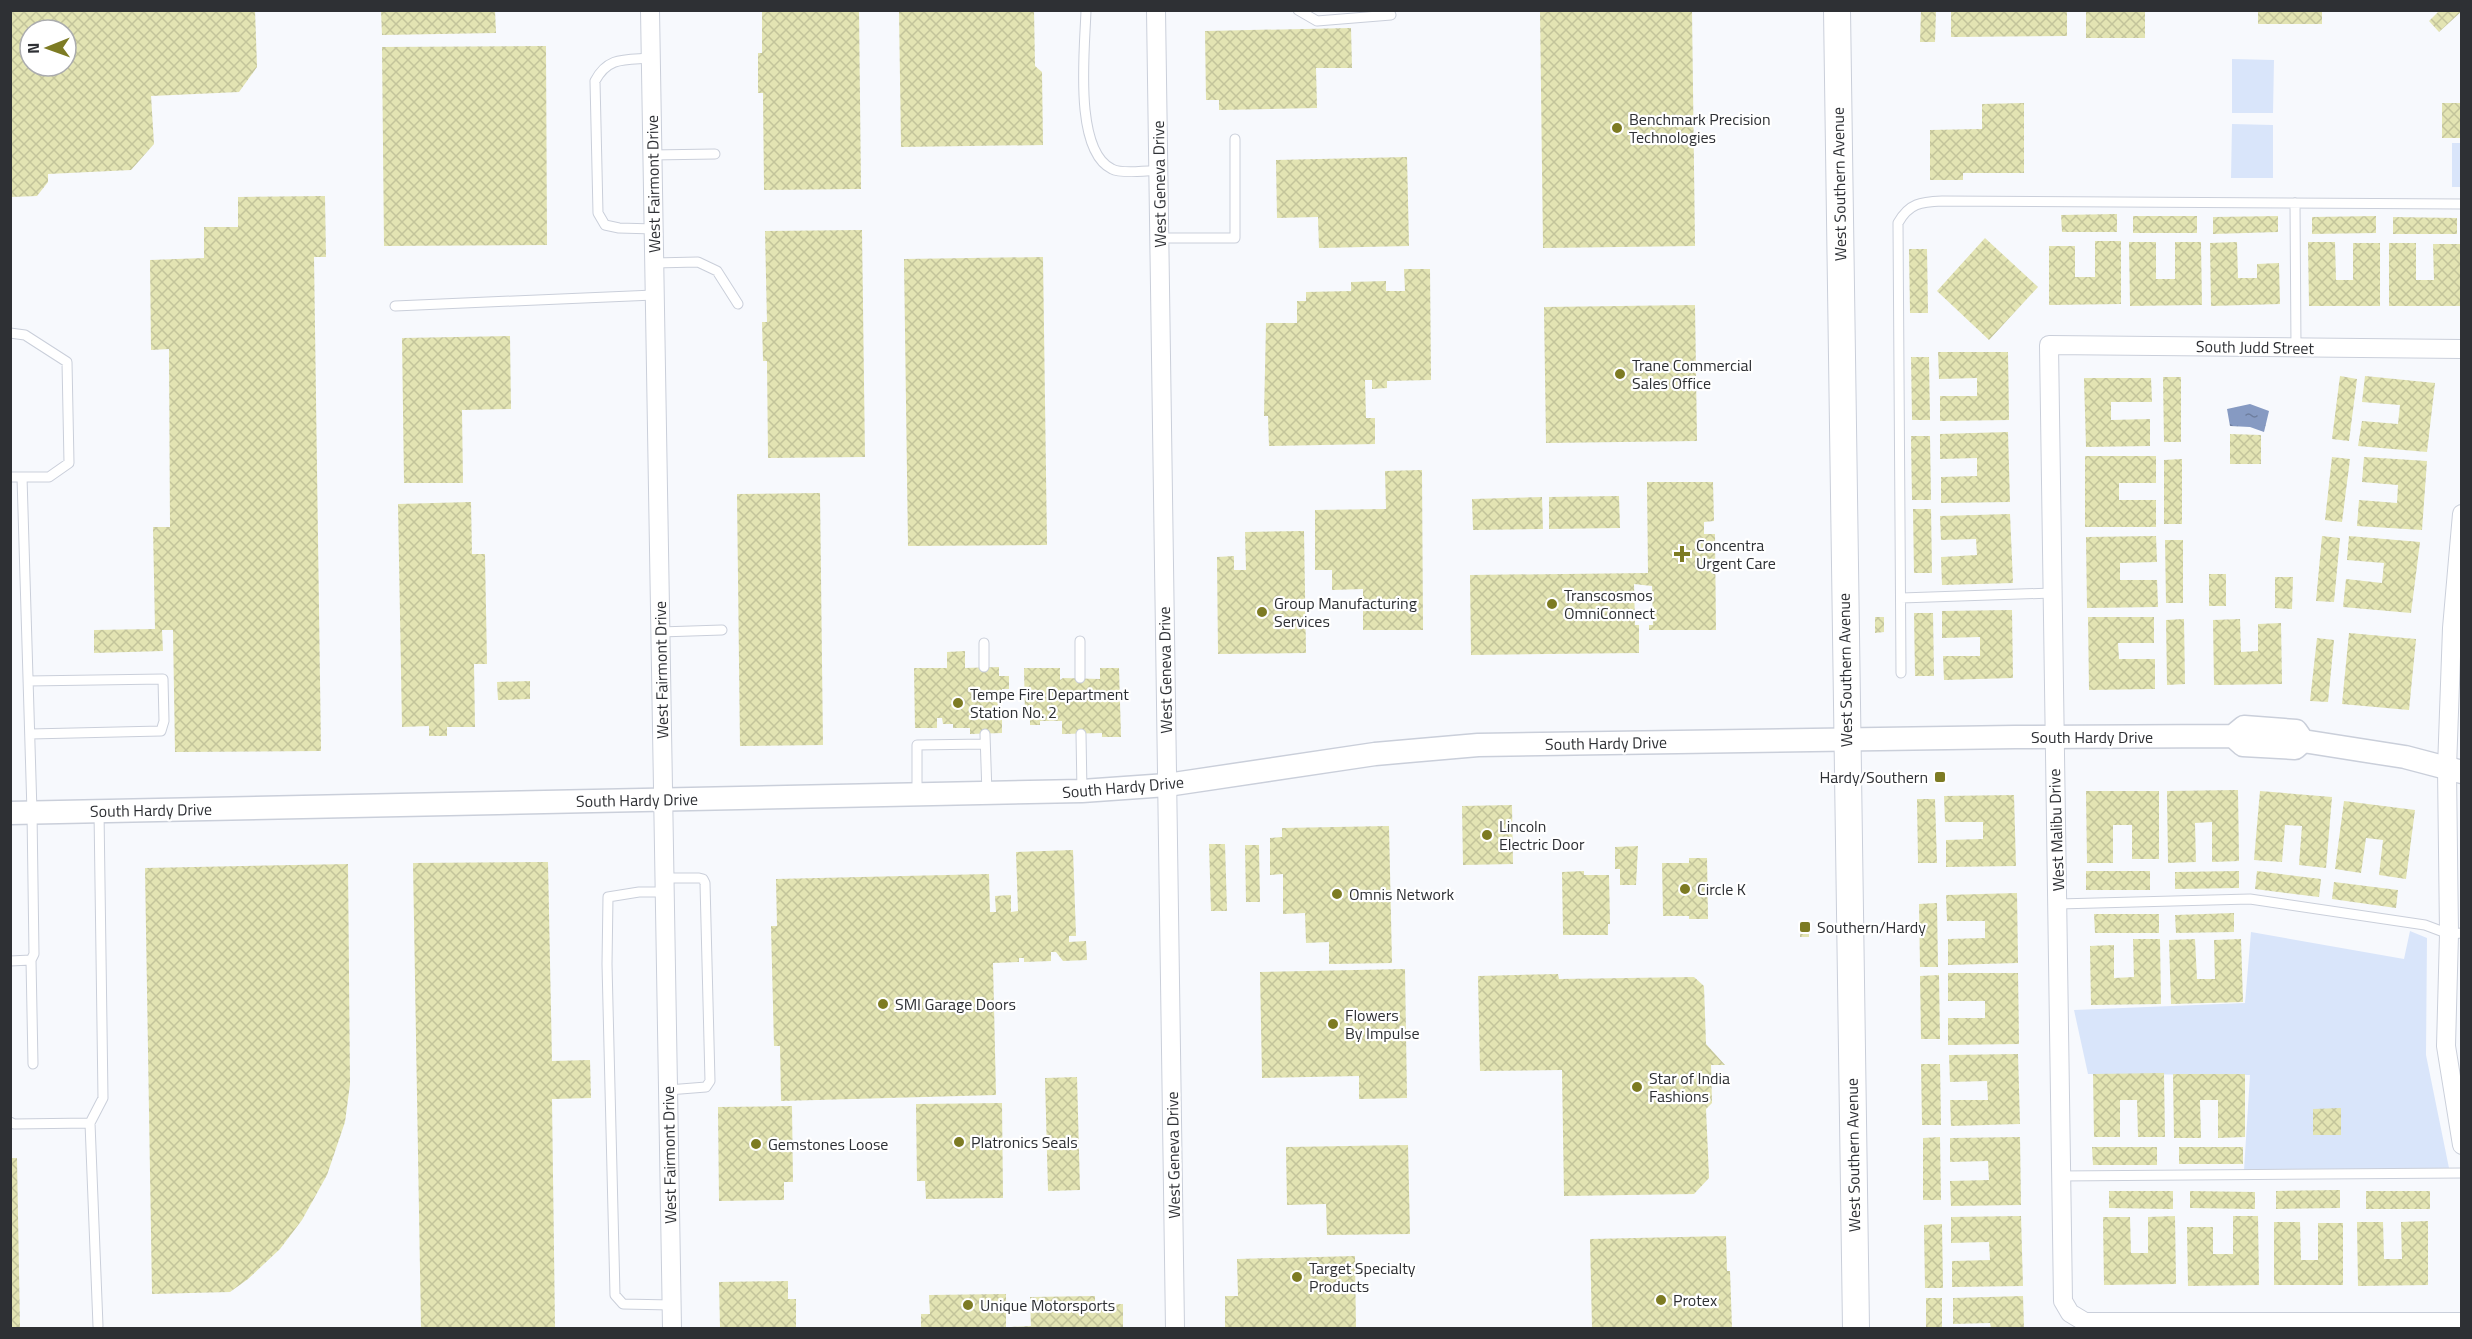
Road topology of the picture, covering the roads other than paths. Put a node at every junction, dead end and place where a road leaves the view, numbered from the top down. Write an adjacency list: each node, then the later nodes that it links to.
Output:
1 (650, 10): 7 (street, West Fairmont Drive)
2 (1086, 10): 11 (lane)
3 (1156, 10): 11 (street, West Geneva Drive)
4 (1298, 10): 6 (lane)
5 (1836, 10): 41 (main road, West Southern Avenue)
6 (1391, 15)
7 (651, 58): 10 (street, West Fairmont Drive); 14 (lane)
8 (1234, 139): 15 (lane)
9 (715, 154): 10 (lane)
10 (652, 155): 14 (street, West Fairmont Drive)
11 (1159, 170): 15 (street, West Geneva Drive)
12 (2295, 203): 13 (lane); 22 (lane); 28 (lane)
13 (2462, 204)
14 (654, 229): 16 (street, West Fairmont Drive)
15 (1160, 238): 44 (street, West Geneva Drive)
16 (654, 263): 17 (street, West Fairmont Drive); 18 (lane)
17 (654, 295): 19 (lane); 30 (street, West Fairmont Drive)
18 (738, 304)
19 (395, 306)
20 (10, 333): 25 (lane)
21 (2049, 345): 22 (street, South Judd Street); 27 (street, West Malibu Drive)
22 (2296, 347): 23 (street, South Judd Street)
23 (2462, 349)
24 (10, 477): 25 (lane)
25 (22, 477): 36 (lane)
26 (2462, 514): 43 (street)
27 (2052, 593): 28 (lane); 40 (street, West Malibu Drive)
28 (1901, 598): 34 (lane)
29 (723, 630): 30 (lane)
30 (660, 632): 48 (street, West Fairmont Drive)
31 (1080, 641): 35 (lane)
32 (984, 644): 33 (lane)
33 (984, 667)
34 (1901, 673)
35 (1080, 678)
36 (28, 681): 37 (lane); 37 (lane)
37 (30, 734): 50 (lane)
38 (985, 734): 42 (lane)
39 (1081, 734): 45 (lane)
40 (2054, 736): 41 (street, South Hardy Drive); 43 (street, South Hardy Drive); 52 (street, West Malibu Drive)
41 (1846, 740): 44 (street, South Hardy Drive); 68 (main road, West Southern Avenue)
42 (985, 744): 46 (lane); 47 (lane)
43 (2454, 770): 53 (street)
44 (1167, 785): 45 (street, South Hardy Drive); 67 (street, West Geneva Drive)
45 (1082, 791): 46 (street, South Hardy Drive)
46 (987, 794): 47 (street, South Hardy Drive)
47 (918, 796): 48 (street, South Hardy Drive)
48 (663, 800): 49 (street, South Hardy Drive); 51 (street, West Fairmont Drive)
49 (99, 811): 50 (street, South Hardy Drive); 59 (lane)
50 (21, 812): 54 (lane)
51 (664, 885): 57 (street, West Fairmont Drive); 57 (lane); 63 (lane)
52 (2058, 904): 53 (lane); 62 (street, West Malibu Drive)
53 (2455, 933): 60 (street)
54 (31, 960): 55 (lane); 56 (lane)
55 (10, 961)
56 (33, 1064)
57 (668, 1090): 63 (street, West Fairmont Drive)
58 (10, 1122): 59 (lane)
59 (90, 1123): 65 (lane)
60 (2462, 1145)
61 (2462, 1173): 62 (lane)
62 (2060, 1176): 64 (street, West Malibu Drive)
63 (671, 1305): 66 (street, West Fairmont Drive)
64 (2462, 1322)
65 (98, 1326)
66 (672, 1329)
67 (1175, 1329)
68 (1856, 1329)

